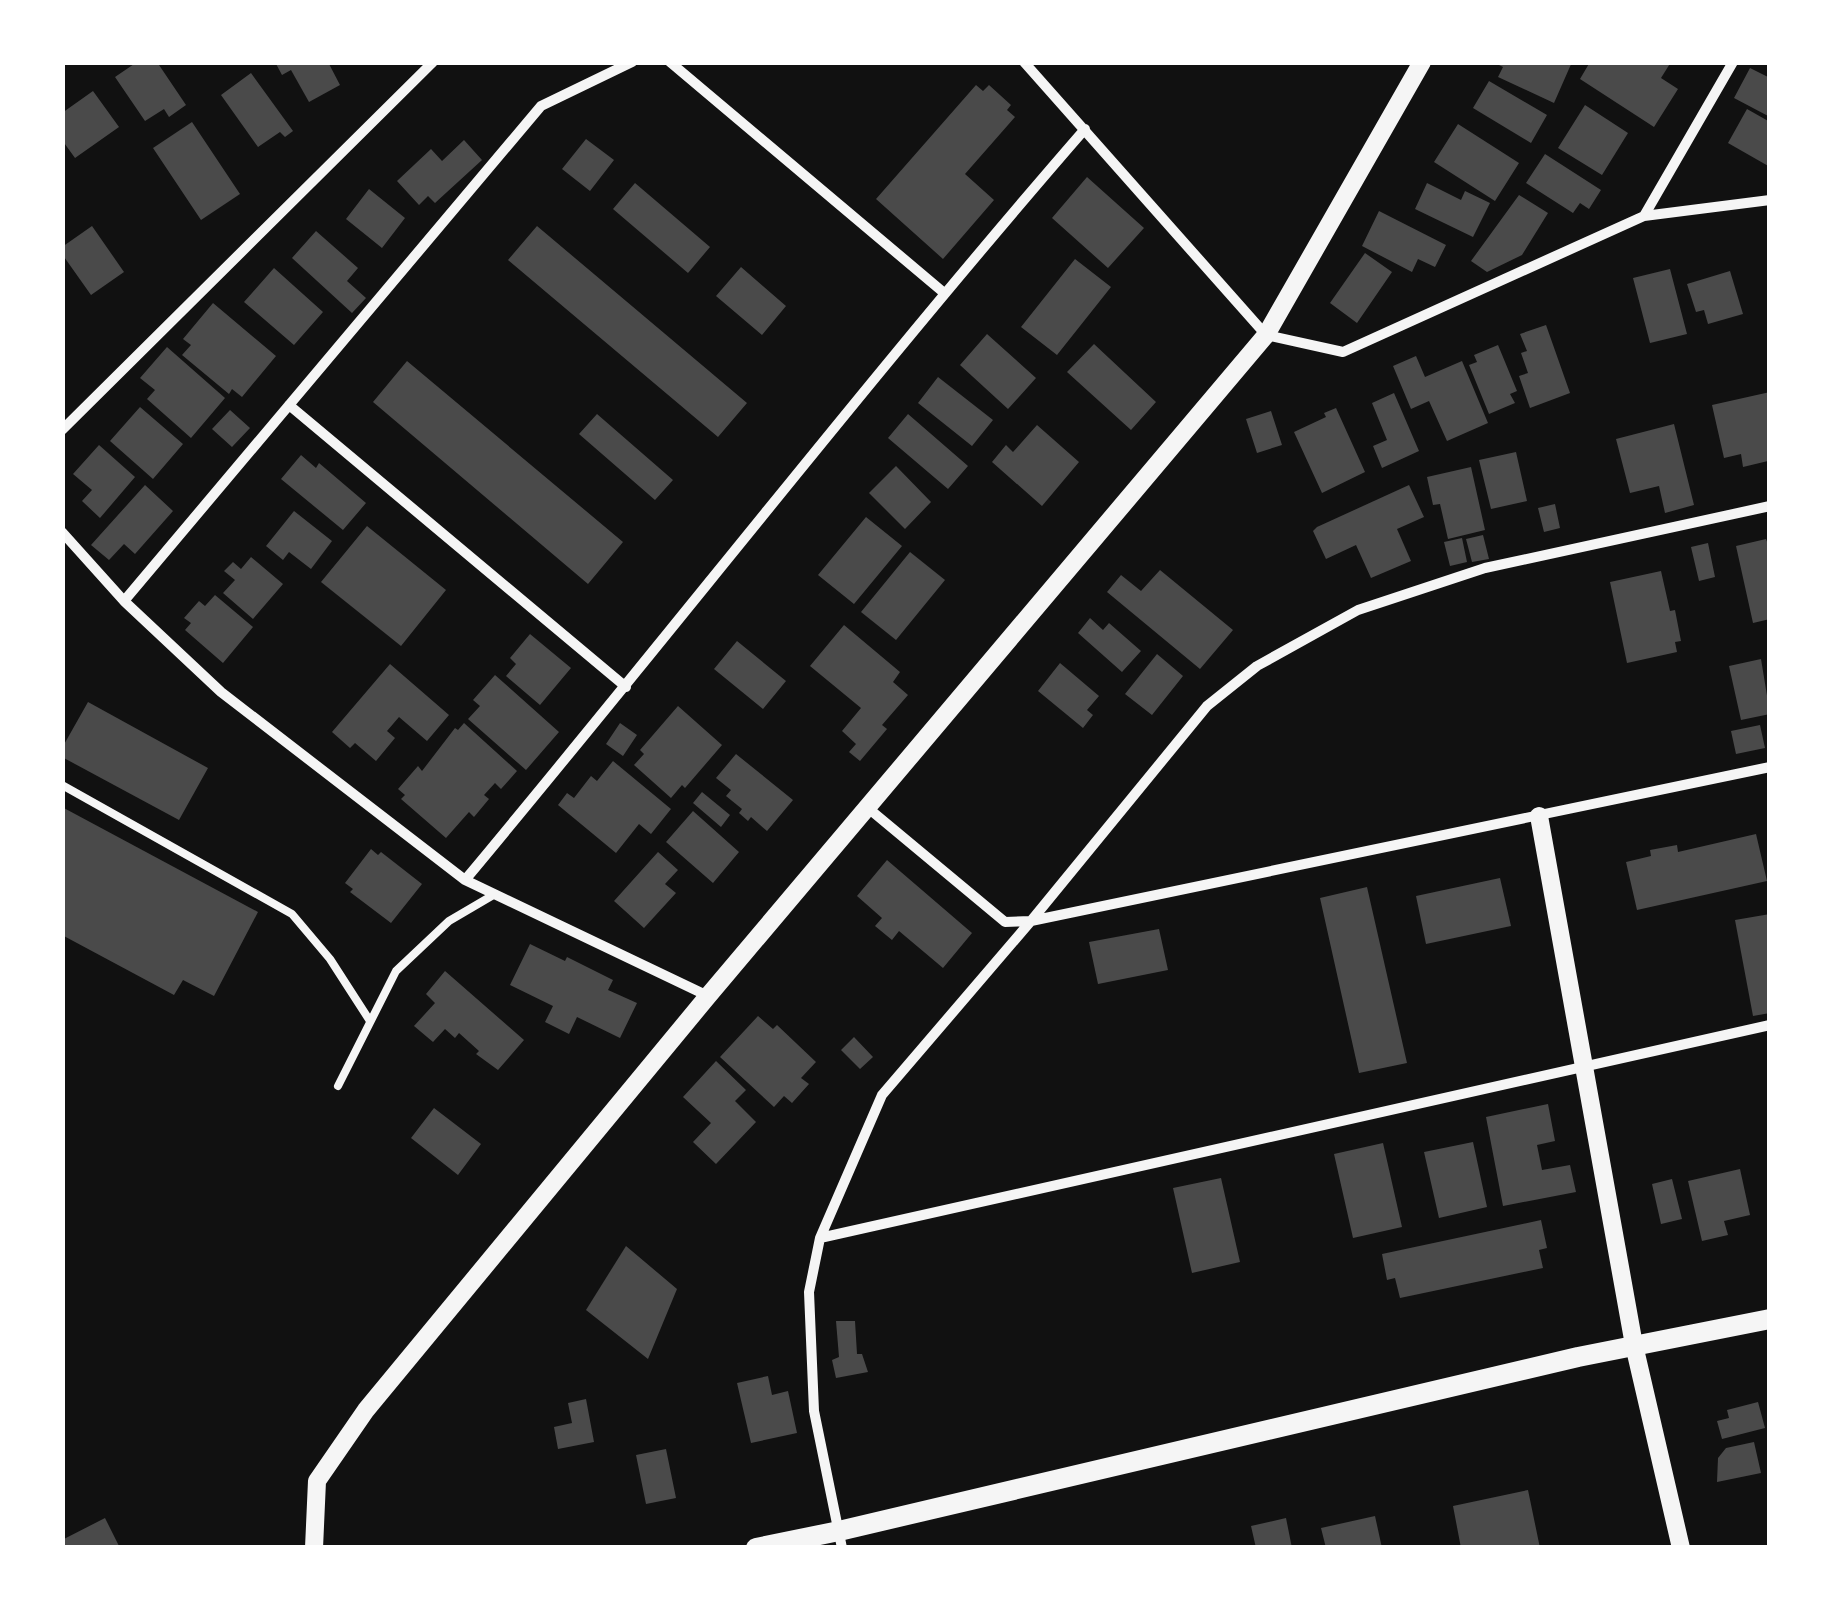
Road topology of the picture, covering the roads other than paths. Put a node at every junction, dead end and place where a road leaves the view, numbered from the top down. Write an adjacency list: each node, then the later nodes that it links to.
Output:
1 (433, 62): 13 (street)
2 (632, 62): 12 (street)
3 (670, 62): 10 (street)
4 (1024, 62): 7 (street)
5 (1422, 62): 11 (street)
6 (1734, 62): 9 (street)
7 (1085, 129): 10 (street); 11 (street)
8 (1770, 200): 9 (street)
9 (1644, 216): 11 (street)
10 (943, 292): 17 (street)
11 (1266, 335): 20 (street)
12 (289, 405): 16 (street); 17 (street)
13 (62, 430)
14 (1770, 506): 24 (street)
15 (62, 532): 16 (street)
16 (124, 601): 22 (street)
17 (626, 687): 22 (street)
18 (1770, 767): 21 (street)
19 (62, 786): 26 (lane)
20 (868, 808): 24 (street); 25 (street)
21 (1539, 816): 24 (street); 28 (street)
22 (465, 880): 23 (street)
23 (495, 894): 25 (street); 26 (lane)
24 (1031, 921): 30 (street)
25 (708, 996): 34 (street)
26 (370, 1021): 29 (lane)
27 (1770, 1025): 28 (street)
28 (1582, 1068): 30 (street); 32 (street)
29 (338, 1086)
30 (820, 1238): 33 (street)
31 (1770, 1319): 32 (main road)
32 (1634, 1345): 33 (main road); 36 (street)
33 (840, 1539): 35 (main road)
34 (314, 1548)
35 (756, 1548)
36 (1681, 1548)

